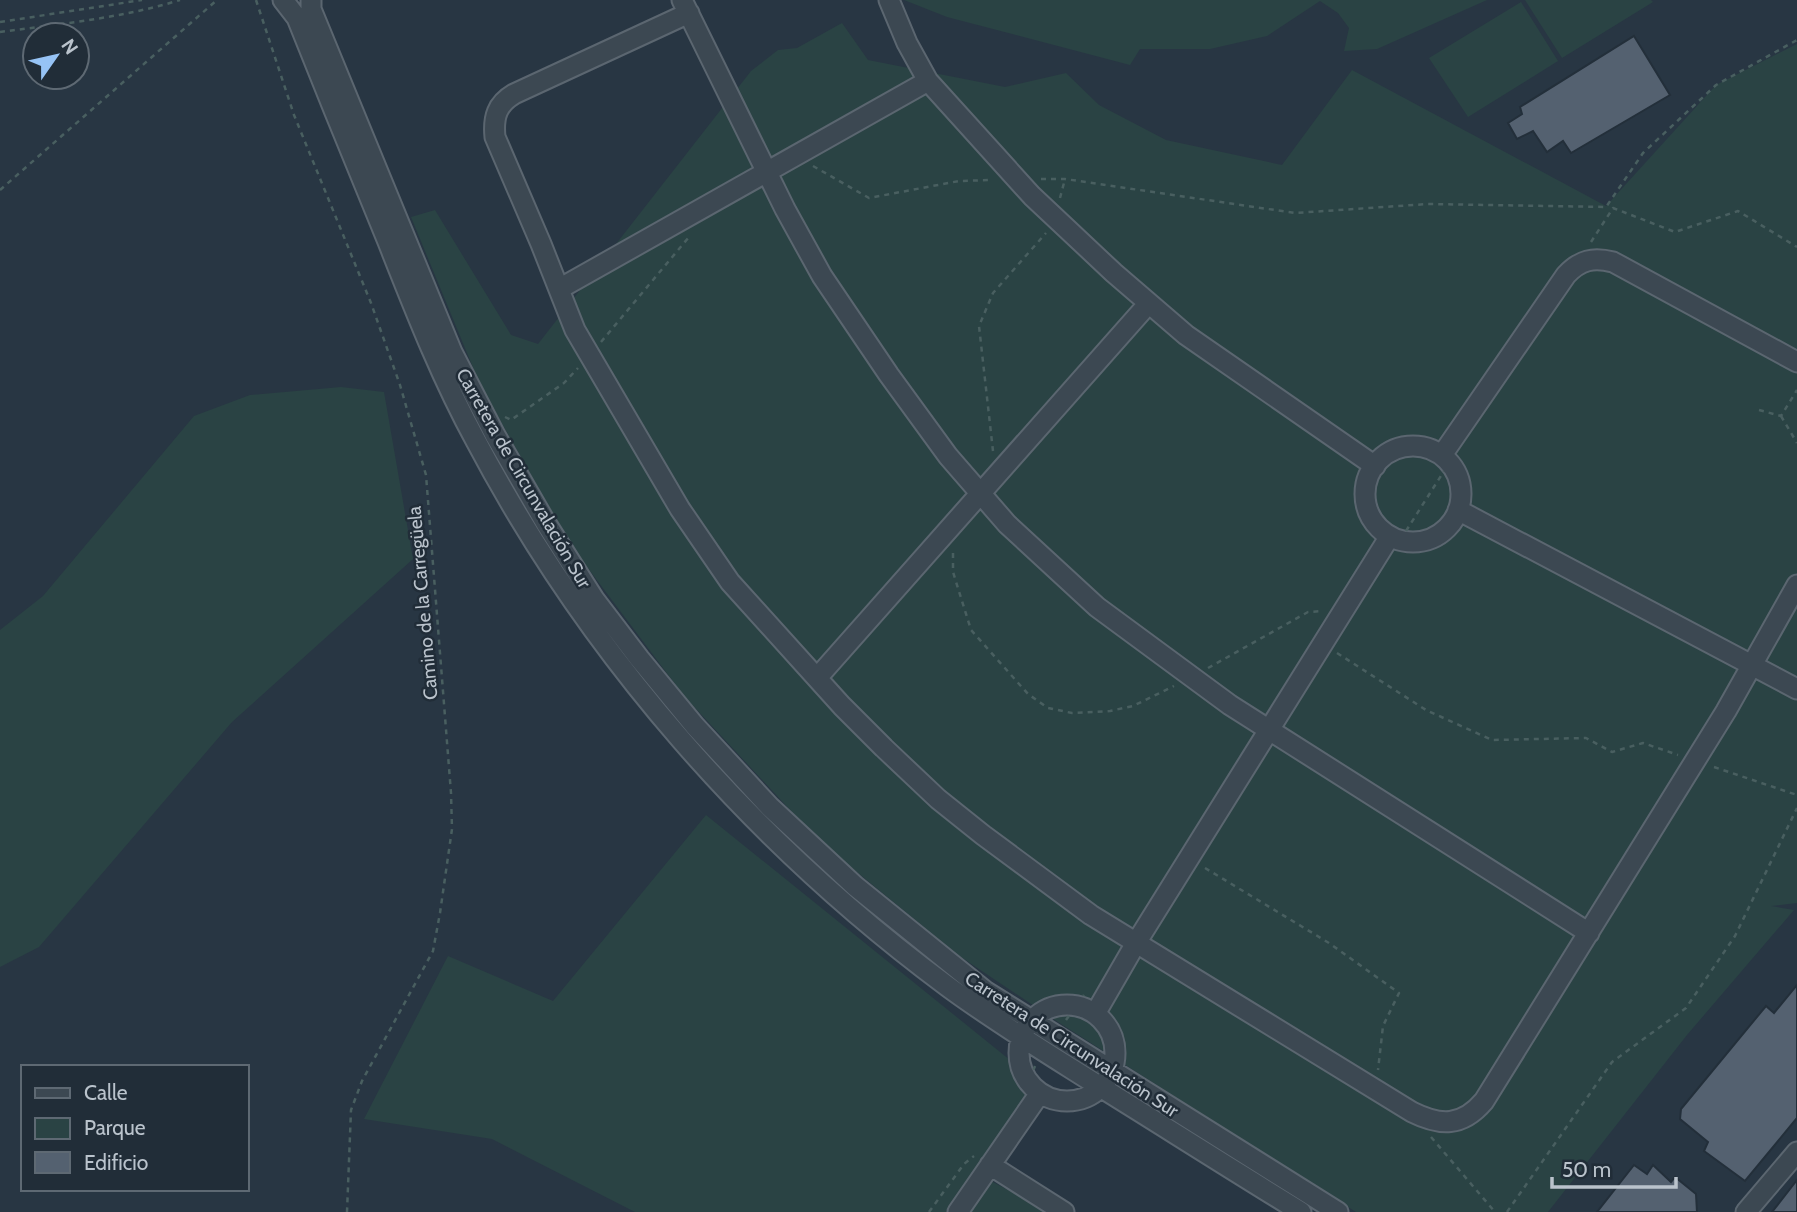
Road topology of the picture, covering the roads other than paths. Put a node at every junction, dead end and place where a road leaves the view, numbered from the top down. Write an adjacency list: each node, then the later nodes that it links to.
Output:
1 (283, 0): 24 (street, Carretera de Circunvalación Sur)
2 (310, 0): 23 (street, Carretera de Circunvalación Sur)
3 (889, 0): 5 (street)
4 (685, 7): 6 (street); 7 (street)
5 (928, 80): 6 (street); 8 (street)
6 (767, 172): 7 (street); 12 (street)
7 (559, 289): 17 (street)
8 (1149, 303): 11 (street); 12 (street)
9 (1797, 362): 10 (street)
10 (1445, 460): 11 (street); 13 (street)
11 (1375, 466): 14 (street)
12 (980, 493): 17 (street); 19 (street)
13 (1458, 510): 14 (street); 16 (street)
14 (1396, 535): 19 (street)
15 (1797, 585): 16 (street)
16 (1752, 666): 18 (street); 20 (street)
17 (817, 678): 21 (street)
18 (1797, 689)
19 (1269, 729): 20 (street); 21 (street)
20 (1589, 933): 21 (street)
21 (1136, 943): 22 (street)
22 (1095, 1014): 23 (street); 25 (street)
23 (1032, 1020): 24 (street); 25 (street, Carretera de Circunvalación Sur)
24 (1021, 1038): 25 (street, Carretera de Circunvalación Sur); 26 (street)
25 (1106, 1079): 26 (street); 31 (street, Carretera de Circunvalación Sur); 32 (street, Carretera de Circunvalación Sur)
26 (1040, 1093): 28 (street)
27 (1797, 1152): 33 (street)
28 (990, 1166): 29 (street); 30 (street)
29 (958, 1212)
30 (1064, 1212)
31 (1301, 1212)
32 (1338, 1212)
33 (1746, 1212)

